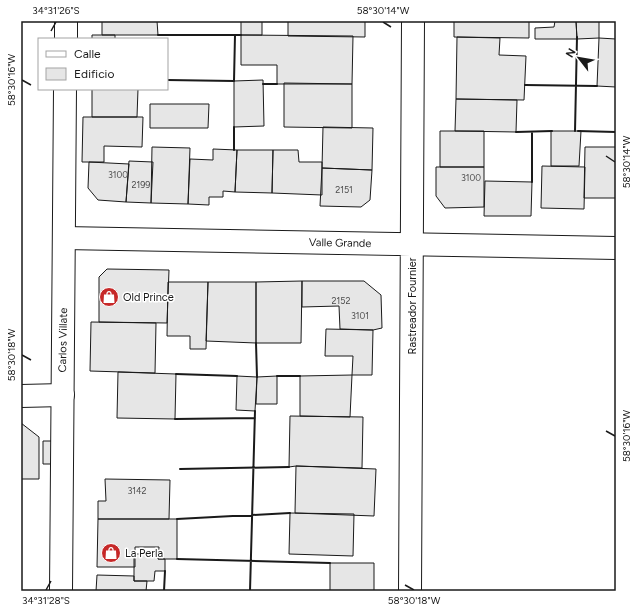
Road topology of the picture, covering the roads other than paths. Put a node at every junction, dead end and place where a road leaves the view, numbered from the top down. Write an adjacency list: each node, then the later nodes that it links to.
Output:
1 (66, 21): 3 (street)
2 (413, 21): 6 (street, Rastreador Fournier)
3 (66, 38)
4 (65, 90): 5 (street, Carlos Villate)
5 (64, 238): 6 (street, Valle Grande); 8 (street, Carlos Villate)
6 (412, 244): 7 (street, Valle Grande); 11 (street, Rastreador Fournier)
7 (616, 248)
8 (63, 395): 9 (street); 10 (street, Carlos Villate)
9 (21, 396)
10 (61, 591)
11 (410, 591)

